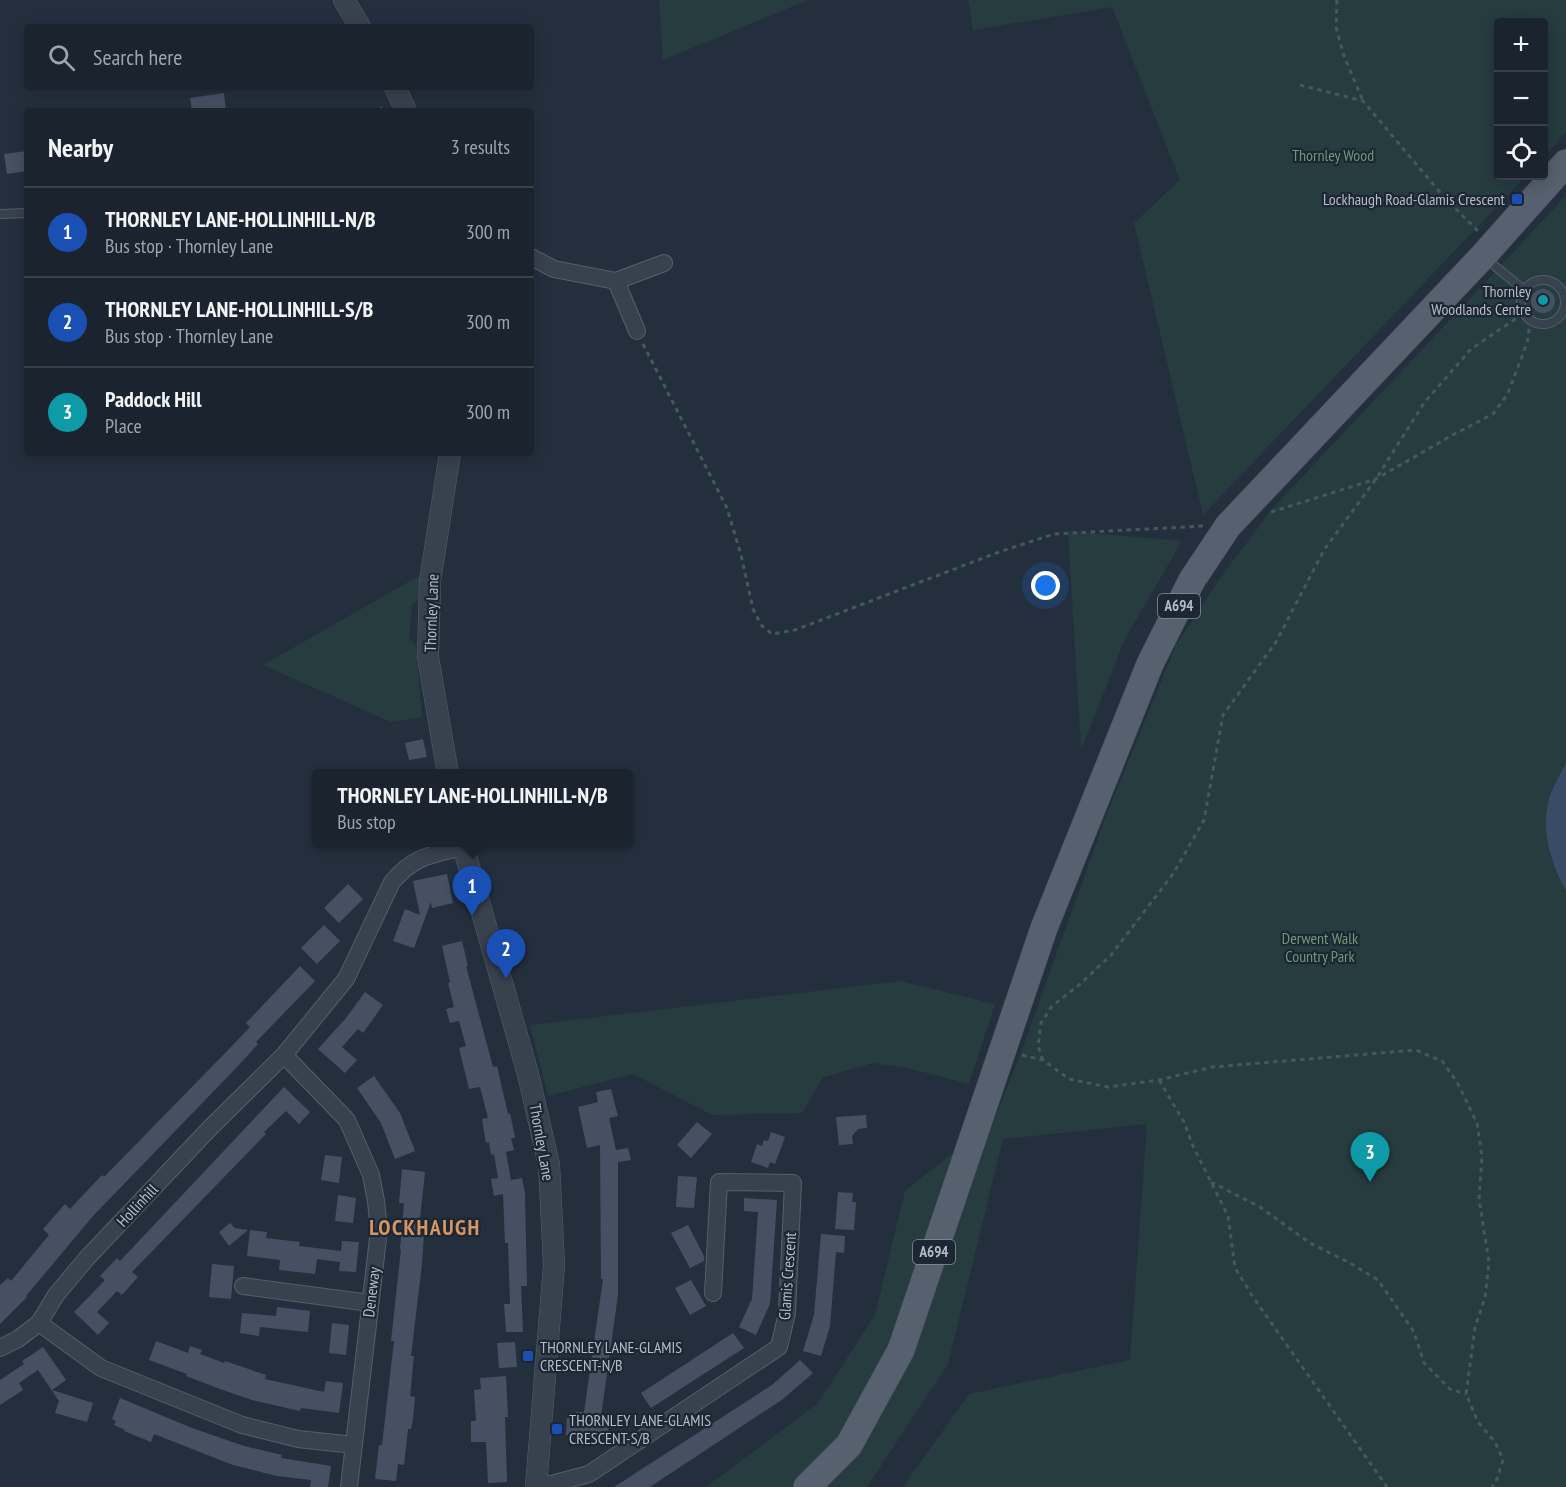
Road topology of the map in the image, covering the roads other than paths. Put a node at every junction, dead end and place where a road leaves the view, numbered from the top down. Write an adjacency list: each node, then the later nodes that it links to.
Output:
1 (344, 0): 2 (street)
2 (358, 24)
3 (1566, 164): 6 (main road, A694)
4 (24, 213): 5 (lane)
5 (0, 214)
6 (1483, 256): 10 (lane); 26 (main road, A694)
7 (534, 259): 9 (street)
8 (664, 263): 9 (street)
9 (616, 281): 12 (street)
10 (1524, 290): 11 (lane); 11 (lane)
11 (1564, 314)
12 (637, 331)
13 (450, 456): 14 (street, Thornley Lane)
14 (447, 769)
15 (456, 847): 17 (street, Hollinhill)
16 (463, 847): 25 (street, Thornley Lane)
17 (284, 1055): 20 (street, Deneway); 21 (street, Hollinhill)
18 (243, 1286): 20 (street)
19 (713, 1293): 25 (street, Glamis Crescent)
20 (370, 1303): 23 (street, Deneway)
21 (39, 1323): 22 (street); 23 (street)
22 (0, 1348)
23 (354, 1445): 24 (street, Deneway)
24 (349, 1487)
25 (538, 1487)
26 (807, 1487)

